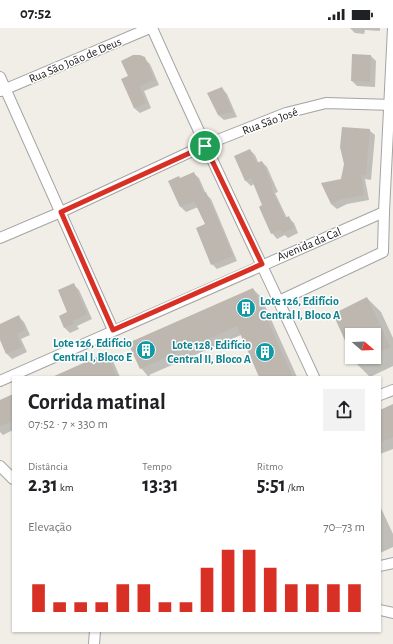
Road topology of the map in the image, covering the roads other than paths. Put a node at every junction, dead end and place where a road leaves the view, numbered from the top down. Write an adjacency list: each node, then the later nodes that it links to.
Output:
1 (151, 28): 4 (street, Rua São João de Deus); 6 (street)
2 (393, 28): 5 (street)
3 (0, 76): 4 (street)
4 (3, 90): 7 (street)
5 (391, 105): 6 (street, Rua São José); 8 (street)
6 (205, 146): 7 (street, Rua São José); 10 (street)
7 (61, 212): 9 (street, Rua São José); 12 (street)
8 (384, 212): 10 (street, Avenida da Cal); 11 (street)
9 (0, 238)
10 (262, 264): 11 (street); 12 (street, Avenida da Cal)
11 (279, 301): 13 (street)
12 (113, 330): 14 (street, Avenida da Cal)
13 (314, 376)
14 (0, 381)
15 (393, 390): 16 (street)
16 (381, 395)
17 (0, 466): 18 (street)
18 (12, 478)
19 (393, 563): 20 (street)
20 (381, 566)
21 (381, 610): 22 (street)
22 (393, 613)
23 (96, 632): 24 (street)
24 (94, 644)

